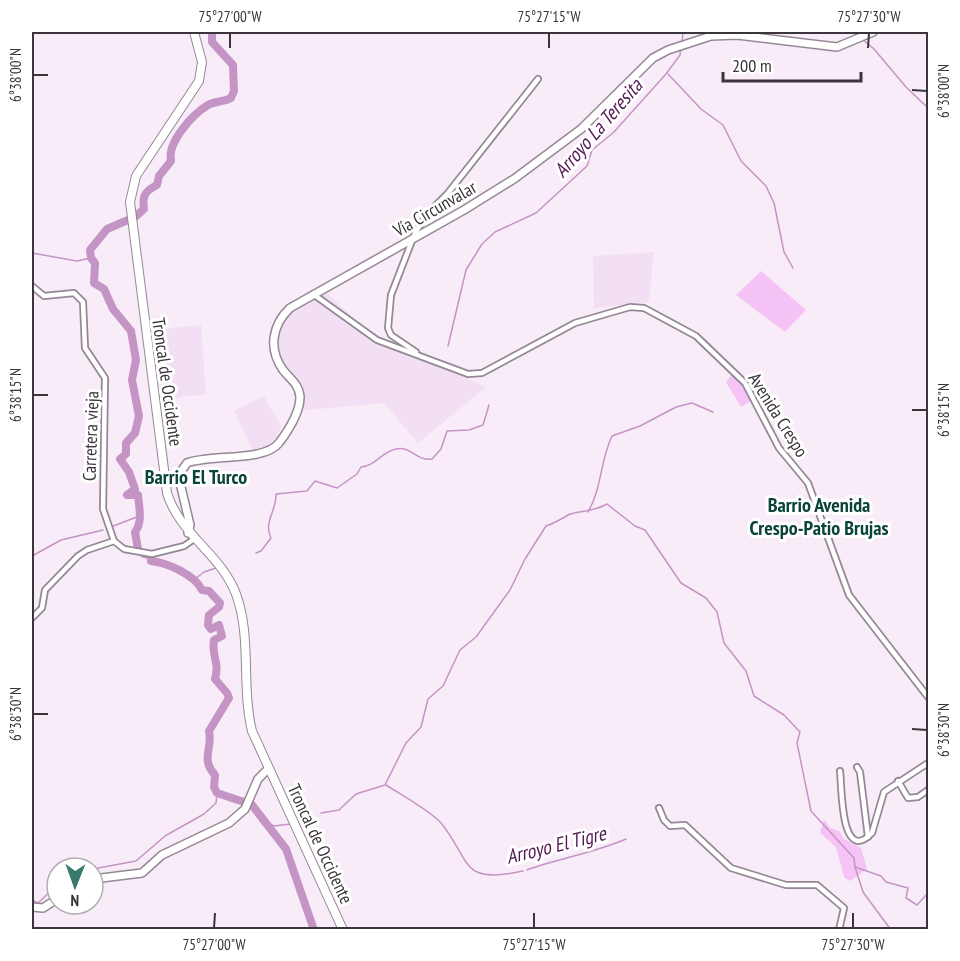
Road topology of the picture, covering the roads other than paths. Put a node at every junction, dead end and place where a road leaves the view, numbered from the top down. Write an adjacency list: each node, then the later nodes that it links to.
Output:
1 (194, 32): 8 (main road, Troncal de Occidente)
2 (873, 32): 4 (main road, Vía Circunvalar)
3 (538, 79): 4 (street)
4 (413, 240): 6 (main road, Vía Circunvalar); 7 (street)
5 (32, 286): 10 (street, Carretera vieja)
6 (313, 294): 7 (street, Avenida Crespo); 8 (main road, Vía Circunvalar)
7 (418, 354): 12 (street, Avenida Crespo)
8 (188, 532): 9 (main road, Troncal de Occidente)
9 (194, 539): 10 (street); 15 (main road, Troncal de Occidente)
10 (114, 541): 11 (street)
11 (32, 618)
12 (928, 697)
13 (928, 764): 17 (street)
14 (857, 767): 20 (street)
15 (268, 769): 21 (main road); 22 (main road, Troncal de Occidente)
16 (840, 771): 20 (street)
17 (898, 781): 18 (street); 20 (street)
18 (928, 790)
19 (659, 808): 23 (street)
20 (868, 837)
21 (105, 878)
22 (343, 930)
23 (839, 930)

